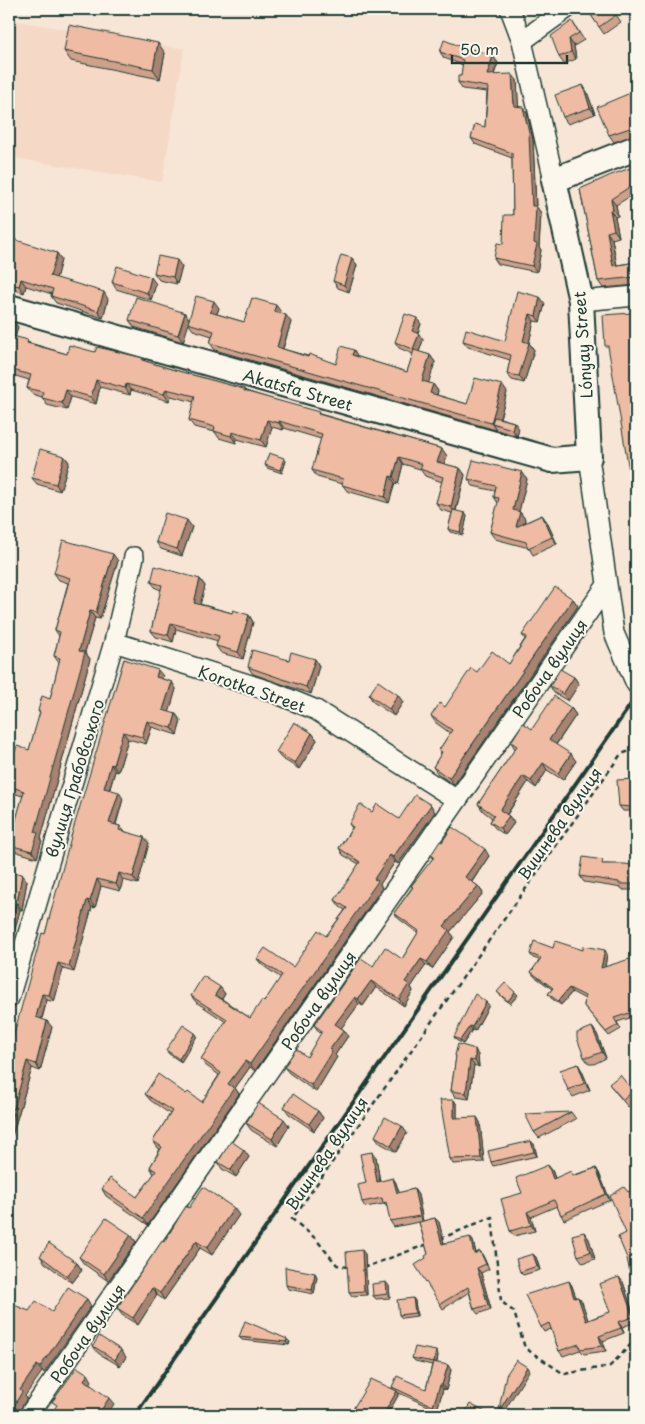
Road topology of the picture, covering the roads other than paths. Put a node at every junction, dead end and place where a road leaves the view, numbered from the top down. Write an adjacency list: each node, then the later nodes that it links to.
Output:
1 (510, 9): 3 (street, Lónyay Street)
2 (566, 9): 3 (street)
3 (522, 41): 5 (street, Lónyay Street)
4 (636, 148): 5 (street)
5 (554, 180): 7 (street, Lónyay Street)
6 (636, 296): 7 (street)
7 (581, 301): 9 (street, Lónyay Street)
8 (9, 307): 9 (street, Akatsfa Street)
9 (589, 457): 11 (street, Lónyay Street)
10 (134, 556): 12 (street, вулиця Грабовського)
11 (607, 585): 13 (street, Lónyay Street); 14 (street, Робоча вулиця)
12 (114, 642): 14 (street, Korotka Street); 15 (street, вулиця Грабовського)
13 (636, 684)
14 (457, 800): 16 (street, Робоча вулиця)
15 (9, 998)
16 (29, 1415)

